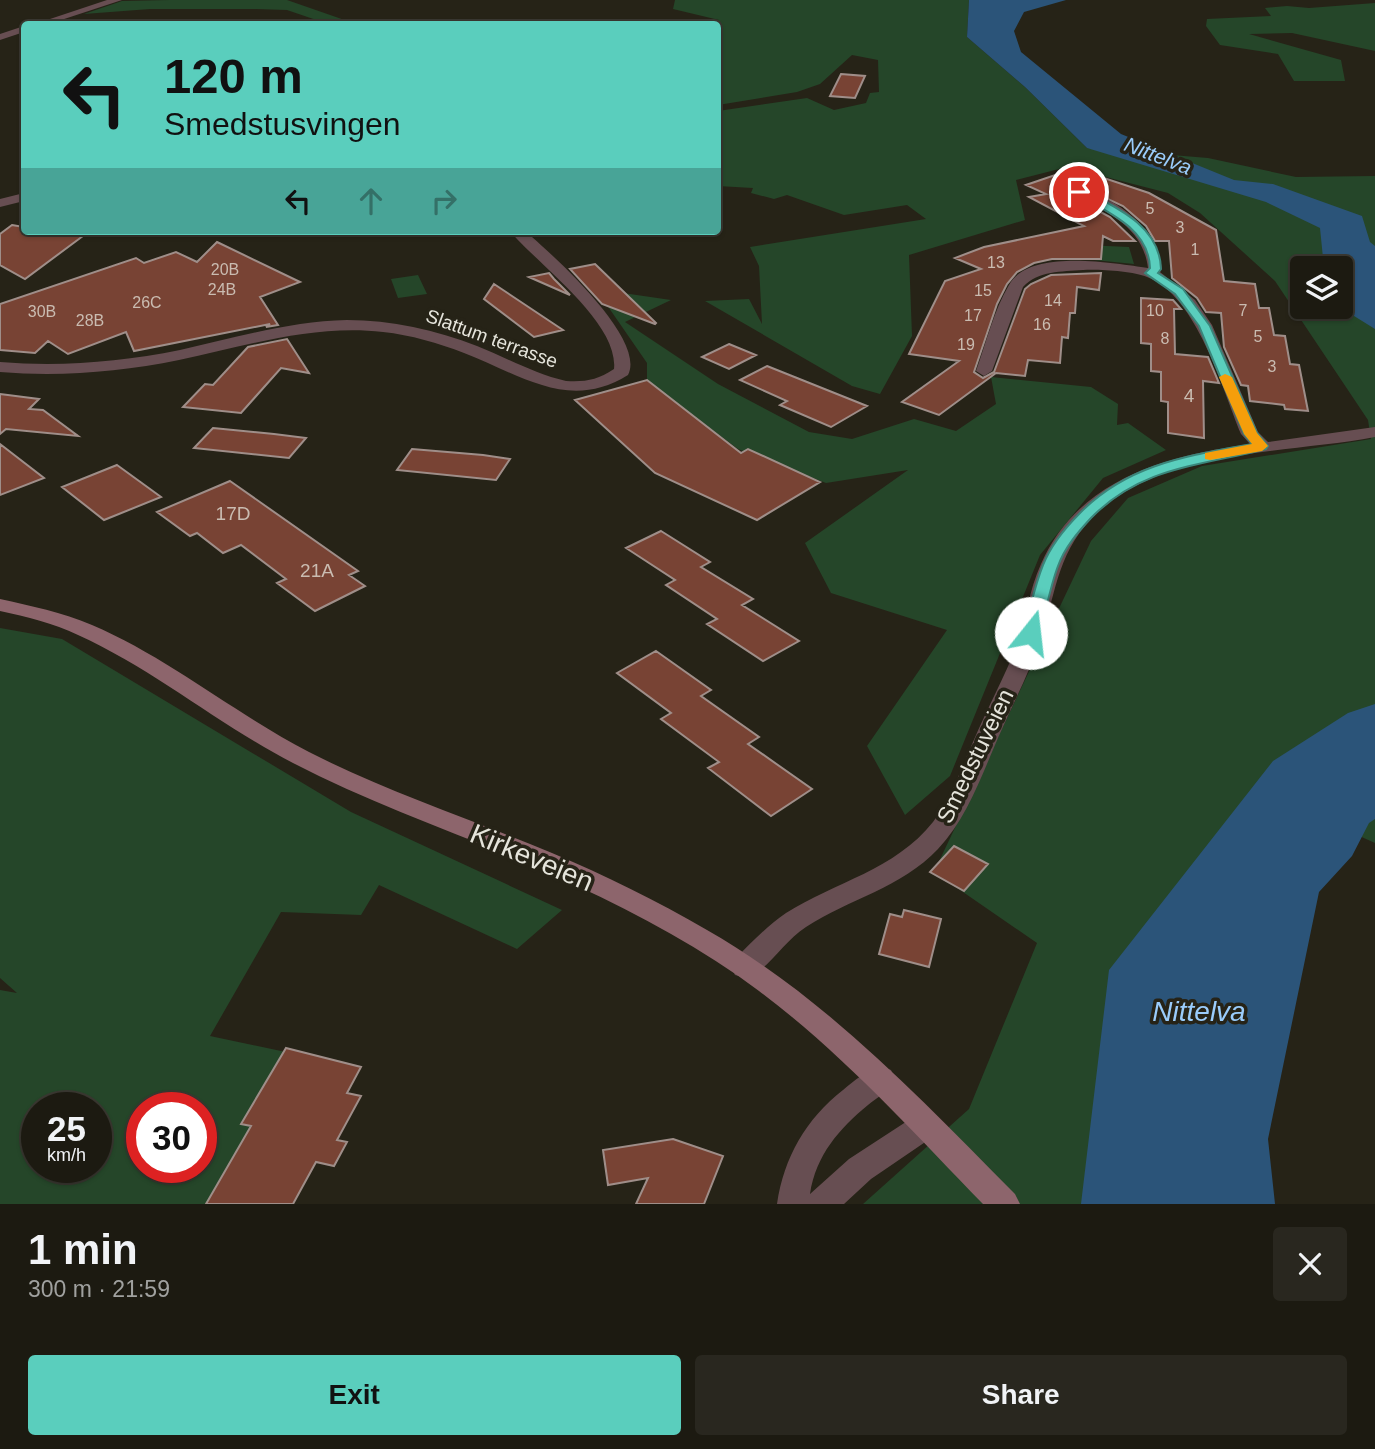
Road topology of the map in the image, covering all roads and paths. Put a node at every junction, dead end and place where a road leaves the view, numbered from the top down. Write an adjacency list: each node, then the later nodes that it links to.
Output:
1 (117, 0): 2 (street)
2 (50, 21)
3 (21, 30): 4 (street)
4 (0, 37)
5 (1079, 192): 9 (street)
6 (21, 198): 7 (street)
7 (0, 203)
8 (521, 235): 10 (street, Slattum terrasse)
9 (1151, 273): 11 (street); 13 (street)
10 (0, 367)
11 (984, 371)
12 (1375, 432): 13 (street, Smedstuveien)
13 (1262, 446): 15 (street, Smedstuveien)
14 (0, 605): 15 (main road, Kirkeveien)
15 (745, 967): 16 (main road, Kirkeveien)
16 (880, 1079): 17 (main road, Kirkeveien); 18 (street)
17 (926, 1125): 19 (street); 20 (main road, Kirkeveien)
18 (793, 1204)
19 (822, 1204)
20 (1004, 1204)

